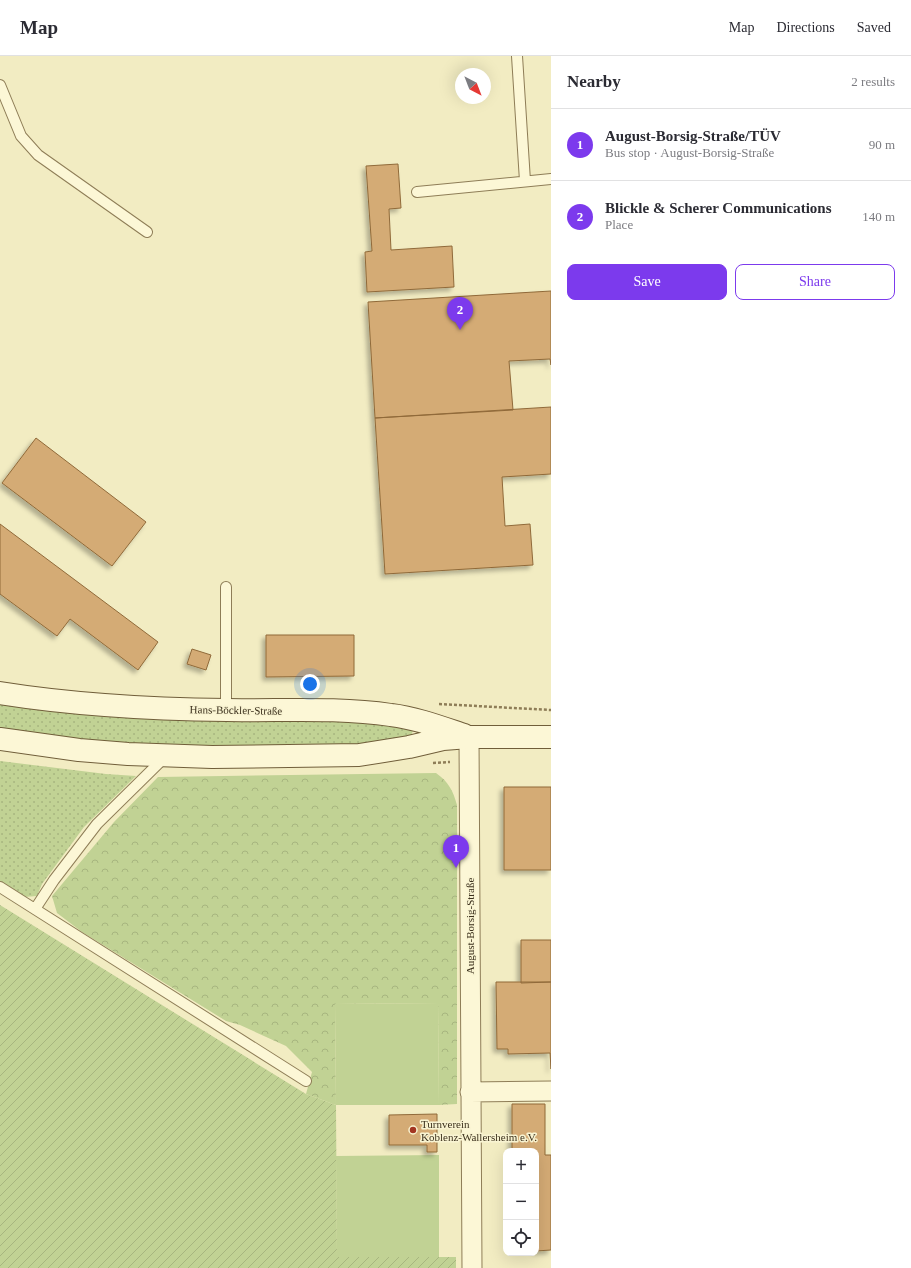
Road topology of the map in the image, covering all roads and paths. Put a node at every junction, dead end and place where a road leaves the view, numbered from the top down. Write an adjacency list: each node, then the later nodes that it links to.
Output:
1 (516, 56): 4 (lane)
2 (0, 85): 6 (lane)
3 (551, 178): 4 (lane)
4 (525, 181): 5 (lane)
5 (417, 192)
6 (147, 232)
7 (226, 587): 10 (lane)
8 (0, 693): 10 (main road, Hans-Böckler-Straße)
9 (514, 709): 11 (path)
10 (226, 710): 12 (main road, Hans-Böckler-Straße)
11 (551, 710)
12 (469, 737): 13 (main road, Hans-Böckler-Straße); 15 (main road, Hans-Böckler-Straße); 20 (street, August-Borsig-Straße)
13 (551, 737)
14 (0, 739): 15 (main road, Hans-Böckler-Straße)
15 (165, 756): 17 (lane)
16 (0, 887): 17 (lane)
17 (35, 909): 18 (lane)
18 (306, 1081)
19 (551, 1091): 20 (street)
20 (470, 1092): 21 (street, August-Borsig-Straße)
21 (472, 1268)

